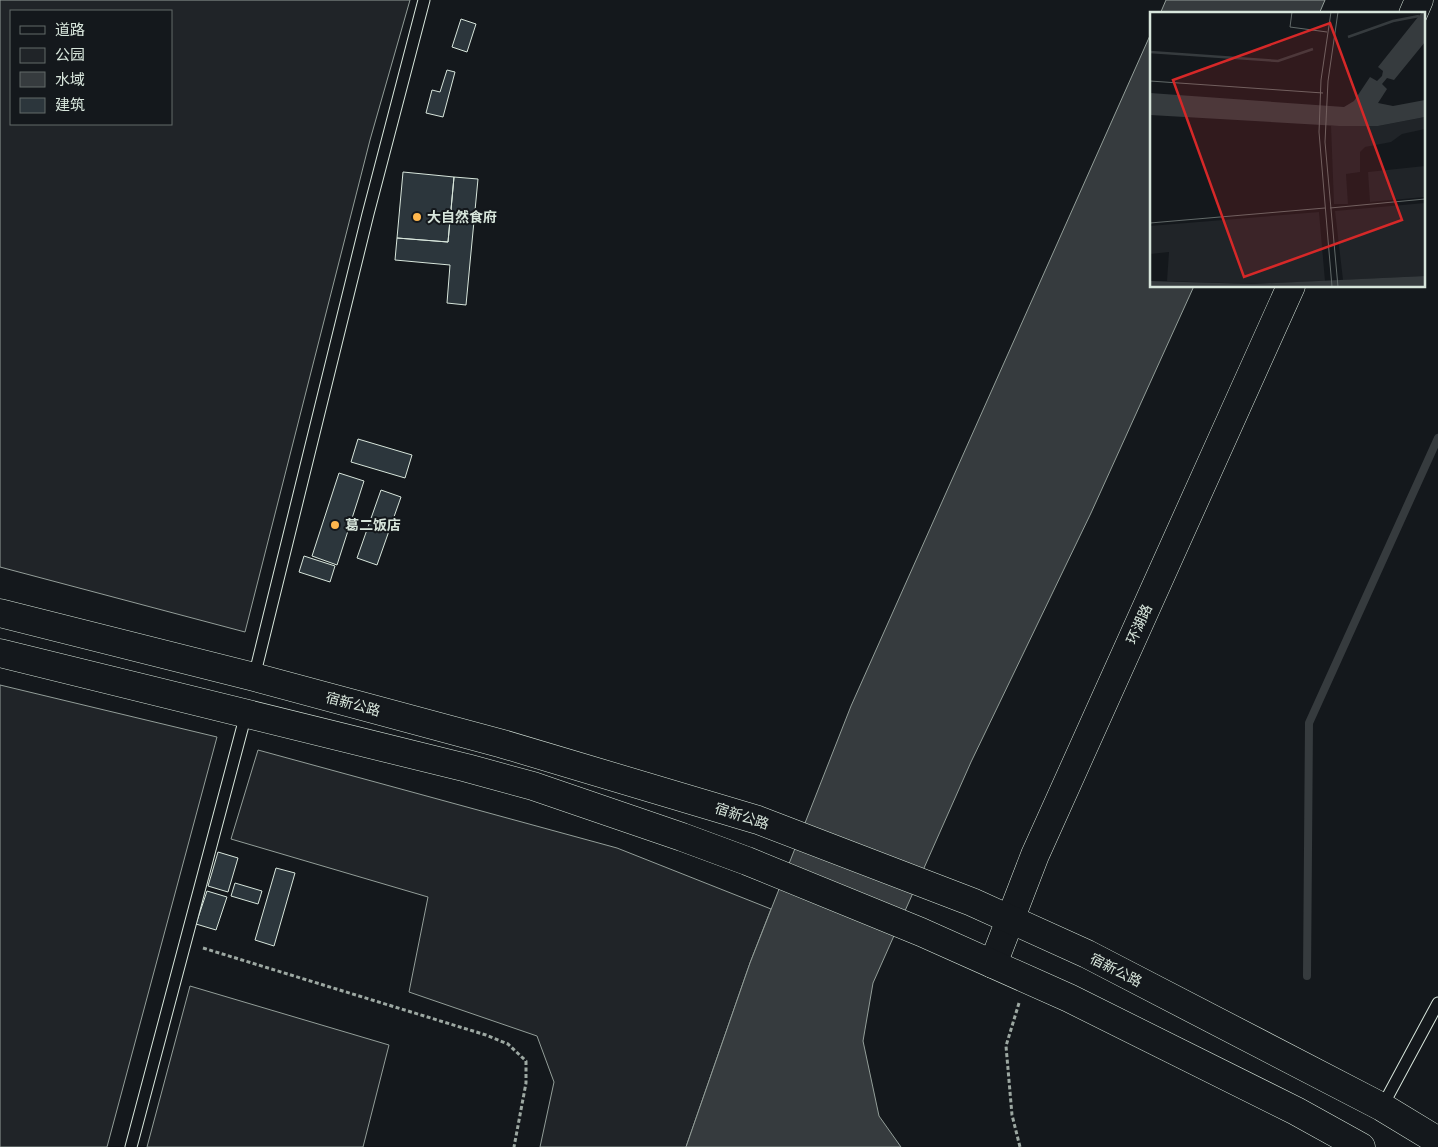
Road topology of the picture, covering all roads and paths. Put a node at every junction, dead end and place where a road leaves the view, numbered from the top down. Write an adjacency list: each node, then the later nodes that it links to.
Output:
1 (424, 0): 7 (lane)
2 (1419, 0): 3 (main road)
3 (1414, 12)
4 (1290, 288): 9 (main road, 环湖路)
5 (0, 612): 7 (main road, 宿新公路)
6 (0, 653): 8 (main road)
7 (254, 678): 9 (main road, 宿新公路)
8 (246, 714): 10 (lane); 11 (main road)
9 (1011, 920): 11 (main road, 环湖路); 14 (main road, 宿新公路)
10 (185, 942): 16 (lane); 17 (path)
11 (993, 964): 12 (main road)
12 (1026, 979): 18 (path); 19 (main road)
13 (1438, 1003): 14 (lane)
14 (1382, 1107): 15 (main road, 宿新公路)
15 (1438, 1141)
16 (131, 1147)
17 (514, 1147)
18 (1020, 1147)
19 (1362, 1147)

